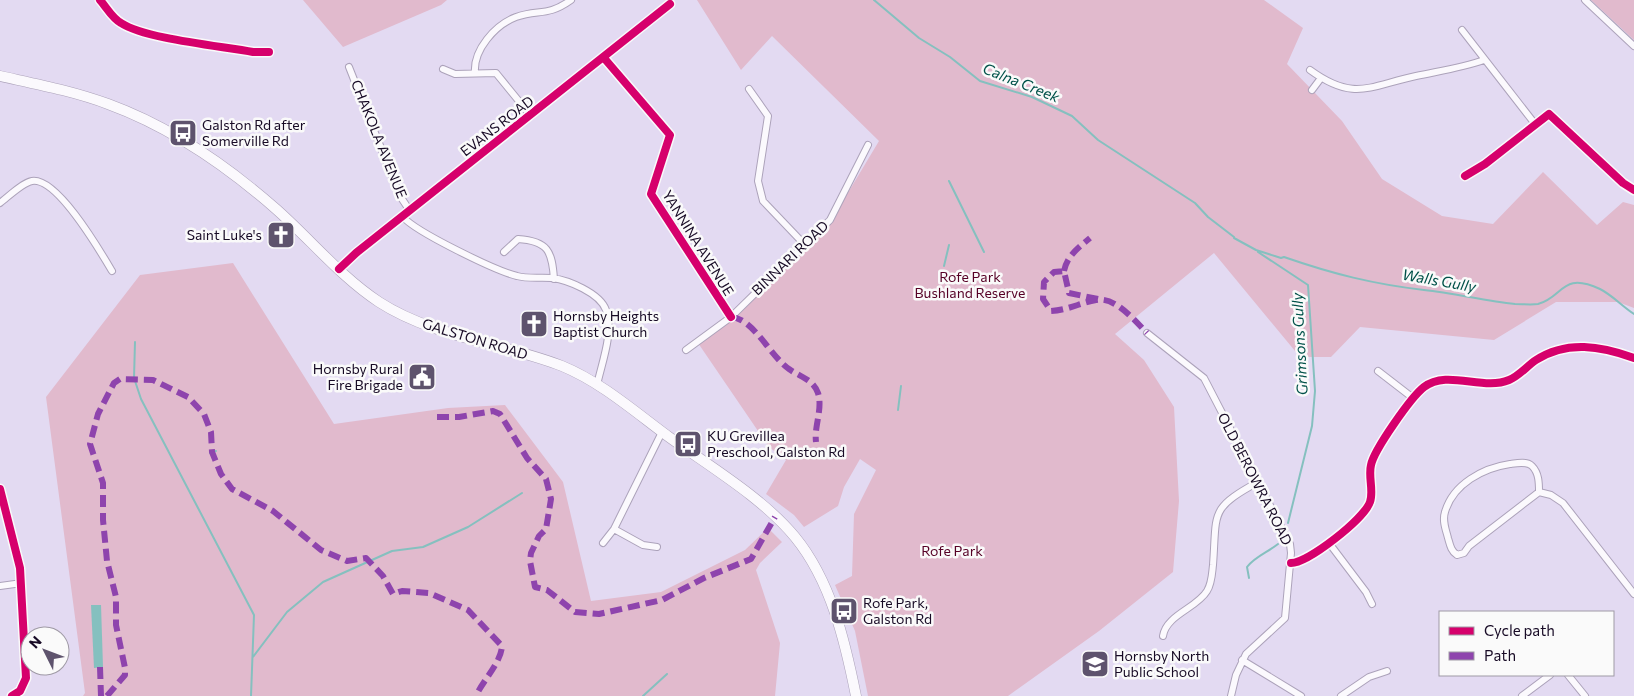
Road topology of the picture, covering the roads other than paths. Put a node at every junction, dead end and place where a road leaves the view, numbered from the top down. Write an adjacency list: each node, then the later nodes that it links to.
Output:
1 (100, 0): 7 (street)
2 (571, 0): 13 (street)
3 (1585, 0): 6 (street)
4 (670, 4): 8 (street, EVANS ROAD)
5 (1462, 30): 9 (street)
6 (1634, 46)
7 (269, 52)
8 (604, 58): 18 (street, EVANS ROAD); 31 (street, YANNINA AVENUE)
9 (1484, 60): 15 (street); 19 (street)
10 (349, 67): 24 (street, CHAKOLA AVENUE)
11 (443, 69): 13 (street)
12 (1310, 70): 15 (street)
13 (475, 73): 18 (street)
14 (0, 76): 28 (main road, GALSTON ROAD)
15 (1321, 78): 17 (street)
16 (749, 89): 26 (street)
17 (1312, 90)
18 (530, 116): 24 (street, EVANS ROAD)
19 (1535, 124): 21 (street); 22 (street)
20 (868, 145): 26 (street, BINNARI ROAD)
21 (1465, 176)
22 (1634, 190)
23 (0, 203): 29 (street)
24 (410, 211): 25 (street, EVANS ROAD)
25 (403, 216): 28 (street, EVANS ROAD); 30 (street)
26 (804, 244): 31 (street, BINNARI ROAD)
27 (504, 252): 30 (street)
28 (339, 269): 36 (main road, GALSTON ROAD)
29 (112, 271)
30 (554, 278): 36 (street)
31 (731, 317): 33 (street, BINNARI ROAD)
32 (1147, 333): 39 (street, OLD BEROWRA ROAD)
33 (686, 350)
34 (1634, 358): 37 (street)
35 (1378, 371): 37 (street)
36 (596, 385): 38 (main road, GALSTON ROAD)
37 (1413, 398): 44 (street)
38 (662, 432): 42 (street); 57 (main road, GALSTON ROAD)
39 (1258, 482): 46 (street, OLD BEROWRA ROAD); 51 (street)
40 (0, 489): 47 (street)
41 (1539, 492): 41 (street); 49 (street)
42 (614, 529): 43 (street); 45 (street)
43 (603, 543)
44 (1329, 543): 46 (street); 50 (street)
45 (657, 547)
46 (1291, 563): 52 (street, OLD BEROWRA ROAD)
47 (22, 583): 48 (street); 56 (street)
48 (0, 586)
49 (1634, 594)
50 (1372, 604)
51 (1163, 636)
52 (1242, 660): 58 (street, OLD BEROWRA ROAD); 59 (street)
53 (1387, 671): 60 (street)
54 (1549, 676): 61 (street)
55 (1569, 676): 62 (street)
56 (12, 696)
57 (856, 696)
58 (1231, 696)
59 (1302, 696)
60 (1341, 696)
61 (1522, 696)
62 (1585, 696)

